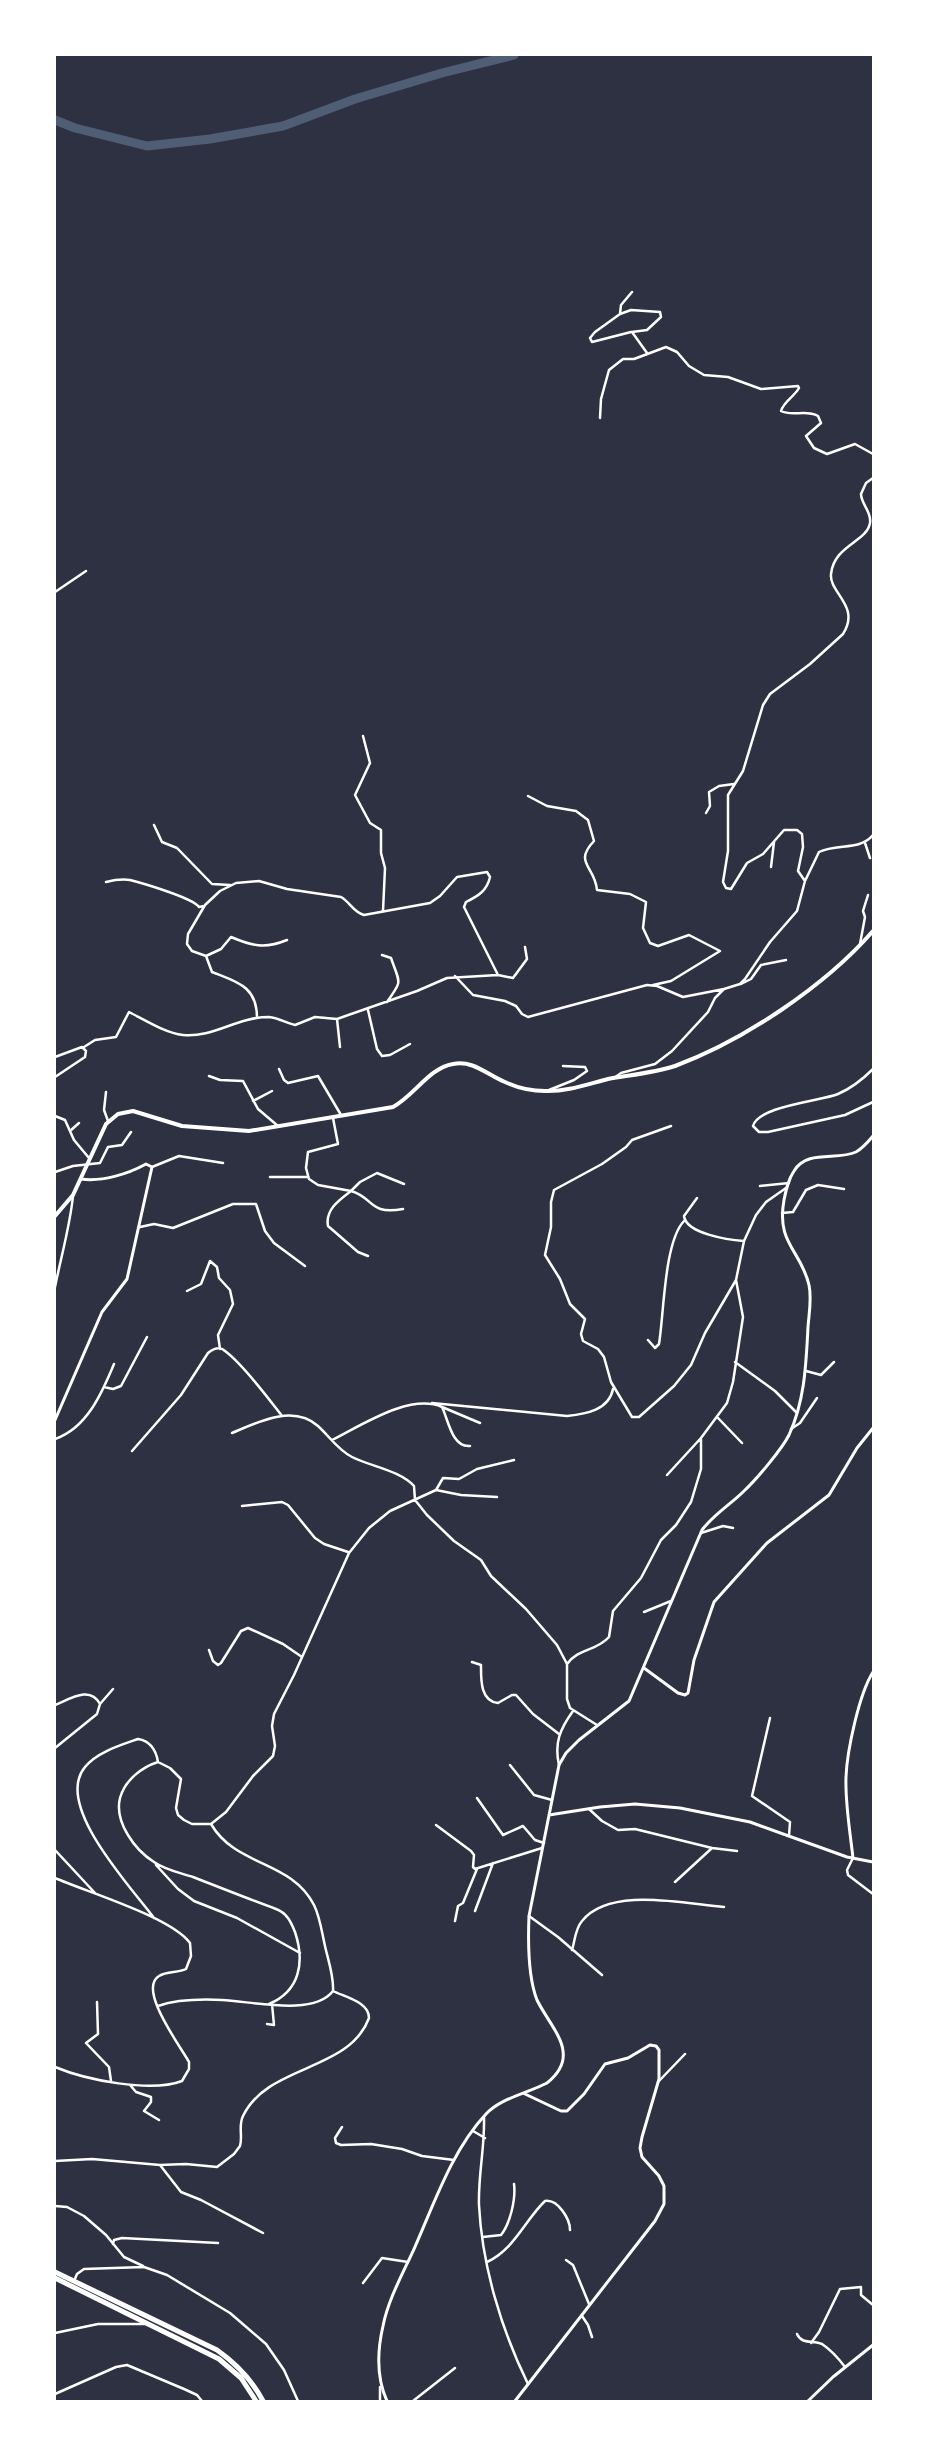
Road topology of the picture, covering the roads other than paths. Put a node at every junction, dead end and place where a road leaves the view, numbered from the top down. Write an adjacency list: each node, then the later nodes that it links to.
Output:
1 (632, 292): 2 (street)
2 (620, 314): 3 (street); 3 (street)
3 (632, 332): 4 (street)
4 (647, 353): 5 (street); 6 (street)
5 (600, 418)
6 (873, 454)
7 (873, 478): 11 (street)
8 (86, 571): 9 (street)
9 (55, 592)
10 (363, 736): 25 (street)
11 (734, 784): 13 (street); 16 (street)
12 (528, 796): 36 (street)
13 (706, 813)
14 (154, 825): 22 (street)
15 (873, 834): 17 (street)
16 (774, 840): 19 (street); 20 (street)
17 (865, 843): 18 (street); 20 (street)
18 (870, 858)
19 (771, 867)
20 (805, 881): 35 (street)
21 (106, 882): 24 (street)
22 (231, 885): 24 (street); 25 (street)
23 (868, 895): 29 (street)
24 (205, 905): 31 (street)
25 (384, 911): 33 (street)
26 (873, 931): 29 (main road)
27 (287, 940): 31 (street)
28 (525, 947): 33 (street)
29 (859, 947): 51 (main road)
30 (382, 955): 38 (street)
31 (206, 956): 40 (street)
32 (786, 960): 35 (street)
33 (498, 975): 34 (street)
34 (455, 976): 36 (street); 38 (street)
35 (740, 984): 37 (street)
36 (653, 985): 37 (street)
37 (724, 989): 51 (street)
38 (386, 1003): 39 (street)
39 (368, 1010): 41 (street); 42 (street)
40 (257, 1018): 41 (street); 43 (street)
41 (337, 1019): 44 (street)
42 (410, 1044)
43 (84, 1047): 45 (street); 49 (street)
44 (340, 1047)
45 (55, 1057)
46 (563, 1066): 53 (street)
47 (279, 1069): 58 (street)
48 (873, 1069): 56 (street)
49 (55, 1076)
50 (209, 1076): 55 (street)
51 (613, 1078): 53 (main road)
52 (272, 1091): 55 (street)
53 (545, 1091): 58 (main road)
54 (106, 1092): 60 (street)
55 (252, 1100): 63 (street)
56 (873, 1102)
57 (55, 1116): 64 (street)
58 (341, 1116): 59 (main road)
59 (333, 1117): 63 (main road); 72 (street)
60 (108, 1121): 63 (main road); 67 (main road)
61 (79, 1123): 64 (street)
62 (671, 1126): 101 (street)
63 (280, 1127)
64 (70, 1131): 67 (street)
65 (131, 1132): 67 (street)
66 (873, 1136): 74 (street)
67 (89, 1161): 70 (street); 73 (main road)
68 (223, 1163): 69 (street)
69 (152, 1167): 73 (street); 86 (street)
70 (55, 1172)
71 (270, 1177): 72 (street)
72 (308, 1177): 79 (street)
73 (81, 1179): 80 (main road)
74 (788, 1183): 76 (street); 77 (street)
75 (404, 1184): 79 (street)
76 (760, 1186)
77 (787, 1188): 83 (street); 87 (street)
78 (844, 1189): 83 (street)
79 (351, 1191): 82 (street); 88 (street)
80 (73, 1195): 84 (main road); 91 (street)
81 (697, 1198): 85 (street)
82 (403, 1209)
83 (782, 1213): 99 (street)
84 (55, 1216)
85 (684, 1220): 87 (street); 94 (street)
86 (140, 1227): 89 (street); 108 (street)
87 (744, 1241): 90 (street)
88 (368, 1256)
89 (305, 1266)
90 (736, 1280): 96 (street); 101 (street)
91 (55, 1288)
92 (187, 1291): 95 (street)
93 (147, 1338): 100 (street)
94 (648, 1340)
95 (220, 1349): 106 (street); 118 (street)
96 (735, 1362): 105 (street); 107 (street)
97 (834, 1362): 99 (street)
98 (114, 1364): 100 (street)
99 (806, 1371): 105 (street)
100 (104, 1386): 114 (street)
101 (614, 1388): 103 (street)
102 (817, 1398): 111 (street)
103 (432, 1403): 104 (street); 115 (street)
104 (442, 1407): 109 (street); 117 (street)
105 (796, 1412): 111 (street)
106 (282, 1416): 112 (street); 115 (street)
107 (718, 1418): 113 (street); 116 (street)
108 (55, 1420)
109 (480, 1423)
110 (873, 1428): 134 (street)
111 (791, 1430): 126 (street)
112 (232, 1433)
113 (701, 1438): 120 (street); 133 (street)
114 (55, 1439)
115 (332, 1440): 123 (street)
116 (742, 1443)
117 (470, 1446)
118 (132, 1451)
119 (514, 1460): 121 (street)
120 (667, 1475)
121 (436, 1490): 122 (street); 123 (street)
122 (497, 1498)
123 (416, 1500): 127 (street); 133 (street)
124 (242, 1506): 127 (street)
125 (733, 1528): 126 (street)
126 (700, 1533): 128 (street)
127 (349, 1553): 131 (street)
128 (671, 1601): 129 (street); 134 (street)
129 (644, 1612)
130 (209, 1650): 131 (street)
131 (302, 1657): 151 (street)
132 (472, 1662): 142 (street)
133 (567, 1664): 139 (street)
134 (644, 1668): 141 (street)
135 (873, 1672): 158 (street)
136 (113, 1690): 137 (street)
137 (100, 1704): 138 (street); 143 (street)
138 (55, 1705)
139 (573, 1711): 141 (street); 142 (street)
140 (770, 1718): 153 (street)
141 (598, 1725): 146 (street)
142 (559, 1734): 146 (street)
143 (55, 1748)
144 (158, 1762): 151 (street); 160 (street); 170 (street)
145 (510, 1765): 148 (street)
146 (559, 1765): 148 (street)
147 (476, 1798): 154 (street)
148 (552, 1800): 150 (street)
149 (589, 1809): 150 (street); 153 (street); 155 (street)
150 (549, 1815): 154 (street)
151 (211, 1824): 175 (street)
152 (436, 1825): 162 (street)
153 (789, 1836): 158 (street)
154 (544, 1846): 161 (street); 169 (street)
155 (712, 1848): 157 (street); 164 (street)
156 (55, 1850): 166 (street)
157 (737, 1851)
158 (853, 1858): 159 (street); 165 (street)
159 (873, 1862)
160 (154, 1863): 173 (street); 173 (street)
161 (493, 1863): 162 (street); 168 (street)
162 (477, 1869): 171 (street)
163 (55, 1878): 166 (street)
164 (675, 1882)
165 (873, 1894)
166 (96, 1895): 170 (street)
167 (724, 1907): 172 (street)
168 (474, 1911)
169 (528, 1916): 172 (street); 185 (street)
170 (155, 1920): 178 (street)
171 (455, 1921)
172 (572, 1950): 174 (street)
173 (300, 1953): 177 (street)
174 (602, 1975)
175 (333, 1991): 177 (street); 193 (street)
176 (97, 2002): 182 (street)
177 (271, 2004): 178 (street); 179 (street)
178 (158, 2006): 184 (street)
179 (267, 2024)
180 (686, 2054): 183 (street)
181 (55, 2067): 182 (street)
182 (111, 2081): 184 (street)
183 (658, 2082): 185 (street); 209 (street)
184 (130, 2085): 187 (street)
185 (525, 2094): 186 (street)
186 (484, 2116): 189 (street); 190 (street)
187 (159, 2120)
188 (342, 2126): 191 (street)
189 (473, 2131): 190 (street); 191 (street)
190 (485, 2138): 198 (street)
191 (455, 2160): 202 (street)
192 (55, 2161): 193 (street)
193 (160, 2166): 197 (street)
194 (514, 2184): 198 (street)
195 (55, 2206): 200 (street)
196 (570, 2230): 203 (street)
197 (263, 2233)
198 (483, 2237): 203 (street)
199 (218, 2243): 200 (street)
200 (113, 2245): 204 (street)
201 (566, 2260): 209 (street)
202 (408, 2262): 208 (street); 221 (street)
203 (487, 2262): 220 (street)
204 (144, 2266): 207 (street); 226 (street)
205 (55, 2272): 207 (highway)
206 (55, 2278): 212 (highway)
207 (74, 2282): 225 (highway)
208 (363, 2283)
209 (588, 2304): 211 (street)
210 (873, 2305): 216 (street)
211 (580, 2315): 215 (street); 220 (street)
212 (146, 2324): 213 (street); 224 (highway)
213 (55, 2333)
214 (797, 2334): 216 (street)
215 (592, 2337)
216 (811, 2343): 218 (street)
217 (873, 2345): 218 (street)
218 (845, 2367): 231 (street)
219 (455, 2368): 229 (street)
220 (528, 2384): 230 (street)
221 (380, 2387): 227 (street); 228 (street)
222 (55, 2394): 223 (street)
223 (202, 2401)
224 (256, 2401)
225 (263, 2401)
226 (298, 2401)
227 (380, 2401)
228 (387, 2401)
229 (413, 2401)
230 (515, 2401)
231 (808, 2401)

